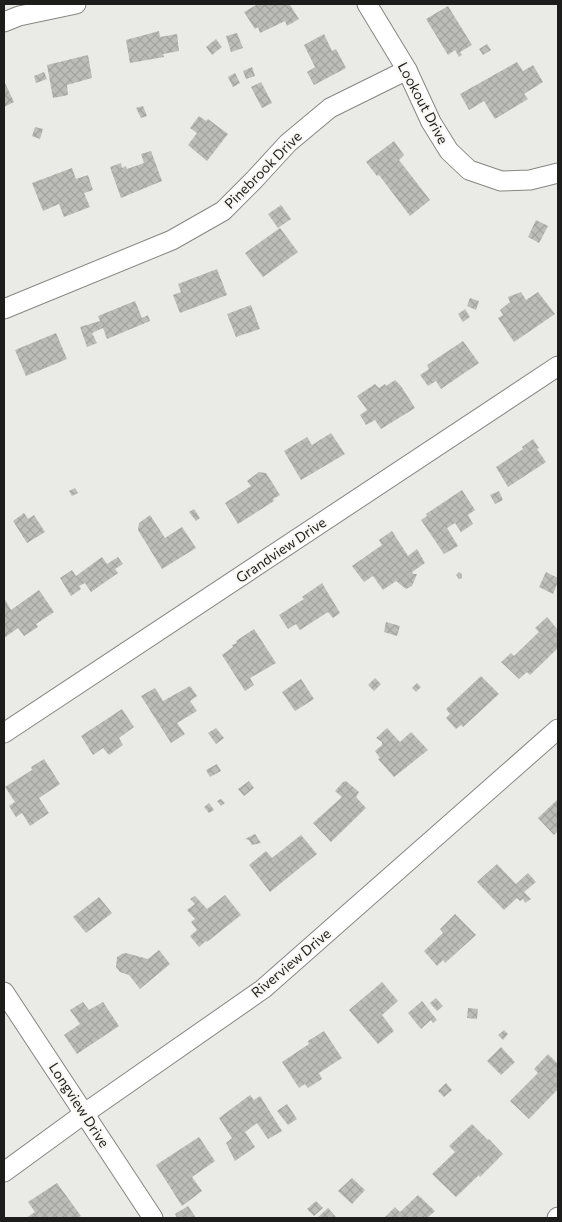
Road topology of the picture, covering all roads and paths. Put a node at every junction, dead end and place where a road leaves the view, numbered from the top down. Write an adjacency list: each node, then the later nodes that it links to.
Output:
1 (76, 4): 3 (street)
2 (367, 4): 4 (street, Lookout Drive)
3 (4, 22)
4 (407, 70): 5 (street, Lookout Drive); 6 (street, Pinebrook Drive)
5 (558, 173)
6 (4, 309)
7 (558, 366): 9 (street, Grandview Drive)
8 (558, 728): 11 (street, Riverview Drive)
9 (4, 733)
10 (4, 992): 11 (street, Longview Drive)
11 (85, 1113): 12 (street, Riverview Drive); 13 (street, Longview Drive)
12 (4, 1172)
13 (153, 1218)

